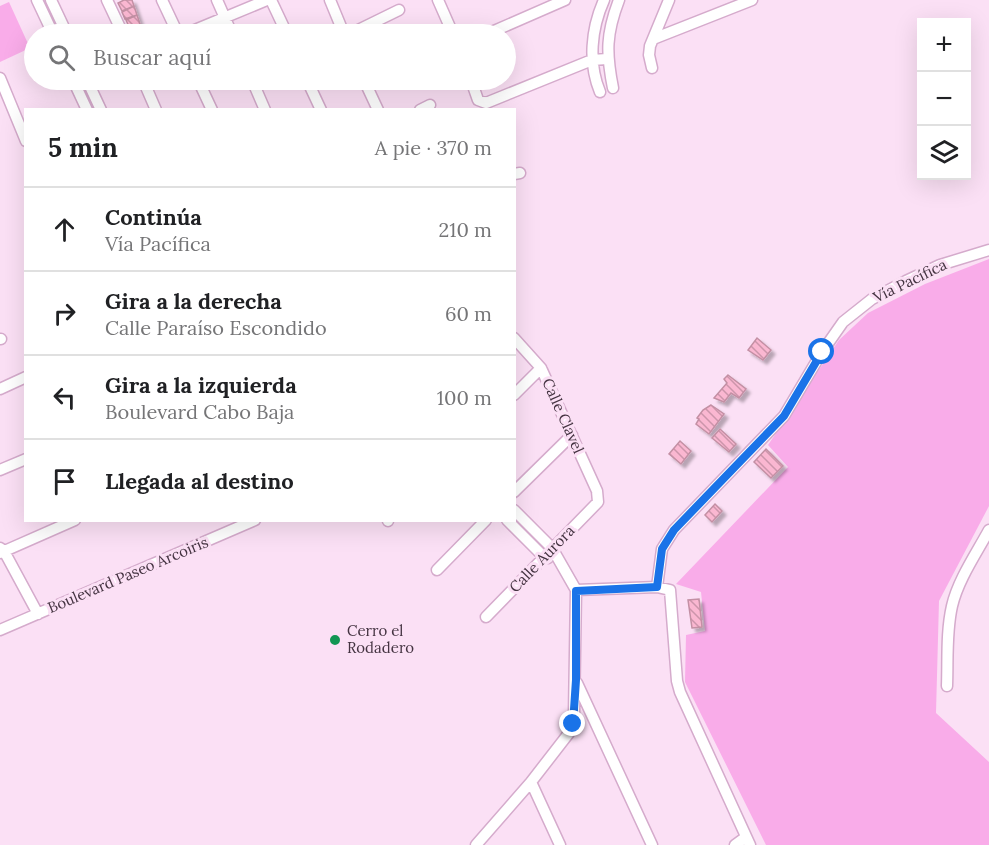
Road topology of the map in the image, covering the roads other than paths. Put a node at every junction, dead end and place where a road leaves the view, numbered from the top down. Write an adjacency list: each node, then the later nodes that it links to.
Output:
1 (37, 0): 16 (street)
2 (51, 0): 17 (street)
3 (107, 0): 18 (street)
4 (162, 0): 19 (street)
5 (217, 0): 15 (street)
6 (269, 0): 15 (street); 22 (street)
7 (330, 0): 23 (street)
8 (438, 0): 25 (street)
9 (565, 0): 26 (street)
10 (604, 0): 29 (street)
11 (619, 0): 28 (street)
12 (669, 0): 27 (street)
13 (749, 1): 27 (street)
14 (399, 10): 24 (street)
15 (225, 18): 20 (street); 21 (street)
16 (48, 24)
17 (62, 24)
18 (118, 24)
19 (173, 24)
20 (210, 24)
21 (228, 24)
22 (282, 24)
23 (340, 24)
24 (370, 24)
25 (449, 24)
26 (510, 24)
27 (653, 39): 30 (street)
28 (607, 59): 29 (street); 32 (street)
29 (592, 60): 40 (street); 41 (street)
30 (652, 68)
31 (0, 78): 49 (street)
32 (613, 88)
33 (79, 90): 42 (street)
34 (91, 90): 43 (street)
35 (147, 90): 44 (street)
36 (203, 90): 45 (street)
37 (256, 90): 46 (street)
38 (312, 90): 47 (street)
39 (369, 90): 48 (street)
40 (474, 90)
41 (600, 92)
42 (86, 108)
43 (99, 108)
44 (155, 108)
45 (211, 108)
46 (264, 108)
47 (320, 108)
48 (377, 108)
49 (24, 136)
50 (989, 250): 72 (street, Vía Pacífica)
51 (516, 340): 52 (street, Calle Clavel)
52 (541, 368): 55 (street); 56 (street, Calle Clavel)
53 (24, 378): 54 (street)
54 (0, 389)
55 (516, 393)
56 (572, 435): 59 (street); 60 (street, Calle Clavel)
57 (24, 460): 58 (street)
58 (0, 470)
59 (516, 490)
60 (598, 502): 67 (street, Calle Aurora)
61 (516, 512): 67 (street)
62 (70, 522): 68 (street)
63 (250, 522): 74 (street, Boulevard Paseo Arcoiris)
64 (484, 522): 71 (street)
65 (509, 522): 69 (street)
66 (989, 530): 78 (street)
67 (552, 548): 69 (street, Calle Aurora); 70 (street)
68 (1, 551): 74 (street)
69 (544, 557): 70 (street); 75 (street, Calle Aurora)
70 (559, 562): 73 (street)
71 (437, 570)
72 (657, 587): 73 (street); 80 (street)
73 (576, 591): 77 (street)
74 (38, 614): 76 (street, Boulevard Paseo Arcoiris)
75 (486, 617)
76 (0, 630)
77 (576, 680): 79 (street); 83 (street)
78 (947, 686)
79 (531, 782): 81 (street); 82 (street)
80 (748, 841): 84 (street)
81 (477, 845)
82 (560, 845)
83 (652, 845)
84 (735, 845)

